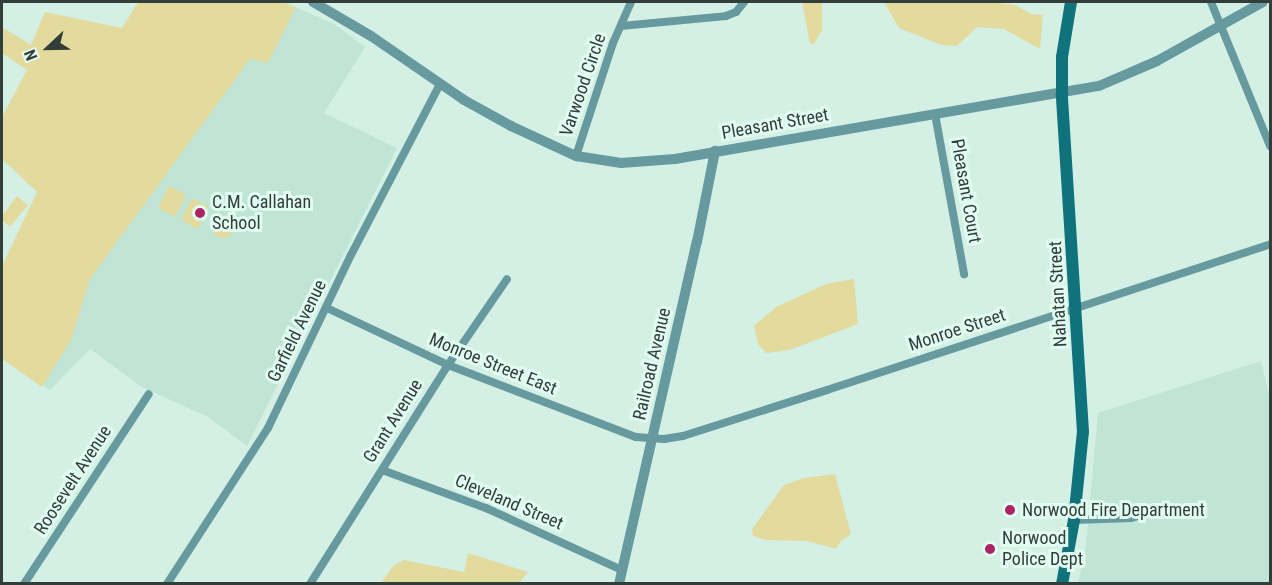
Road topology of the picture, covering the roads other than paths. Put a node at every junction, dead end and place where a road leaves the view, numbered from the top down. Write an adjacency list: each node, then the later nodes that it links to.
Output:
1 (313, 2): 9 (street, Pleasant Street)
2 (631, 2): 7 (street, Varwood Circle)
3 (744, 2): 7 (street, Varwood Circle)
4 (1071, 2): 10 (main road, Nahatan Street)
5 (1210, 2): 8 (street)
6 (1263, 2): 8 (street, Pleasant Street)
7 (621, 26): 14 (street, Varwood Circle)
8 (1221, 26): 10 (street, Pleasant Street); 12 (street)
9 (441, 84): 14 (street, Pleasant Street); 19 (street, Garfield Avenue)
10 (1062, 94): 11 (street, Pleasant Street); 18 (main road, Nahatan Street)
11 (935, 114): 13 (street, Pleasant Street); 16 (street, Pleasant Court)
12 (1270, 146)
13 (715, 151): 14 (street, Pleasant Street); 22 (street, Railroad Avenue)
14 (576, 156)
15 (1270, 244): 18 (street, Monroe Street)
16 (964, 274)
17 (507, 279): 20 (street, Grant Avenue)
18 (1077, 307): 22 (street, Monroe Street); 25 (main road, Nahatan Street)
19 (327, 308): 20 (street, Monroe Street East); 28 (street, Garfield Avenue)
20 (448, 365): 22 (street, Monroe Street East); 23 (street, Grant Avenue)
21 (149, 394): 27 (street, Roosevelt Avenue)
22 (652, 440): 26 (street, Railroad Avenue)
23 (382, 470): 26 (street, Cleveland Street); 29 (street, Grant Avenue)
24 (1164, 509): 25 (street)
25 (1074, 520): 31 (main road, Nahatan Street)
26 (622, 570): 30 (street, Railroad Avenue)
27 (24, 584)
28 (167, 584)
29 (310, 584)
30 (619, 584)
31 (1062, 584)

